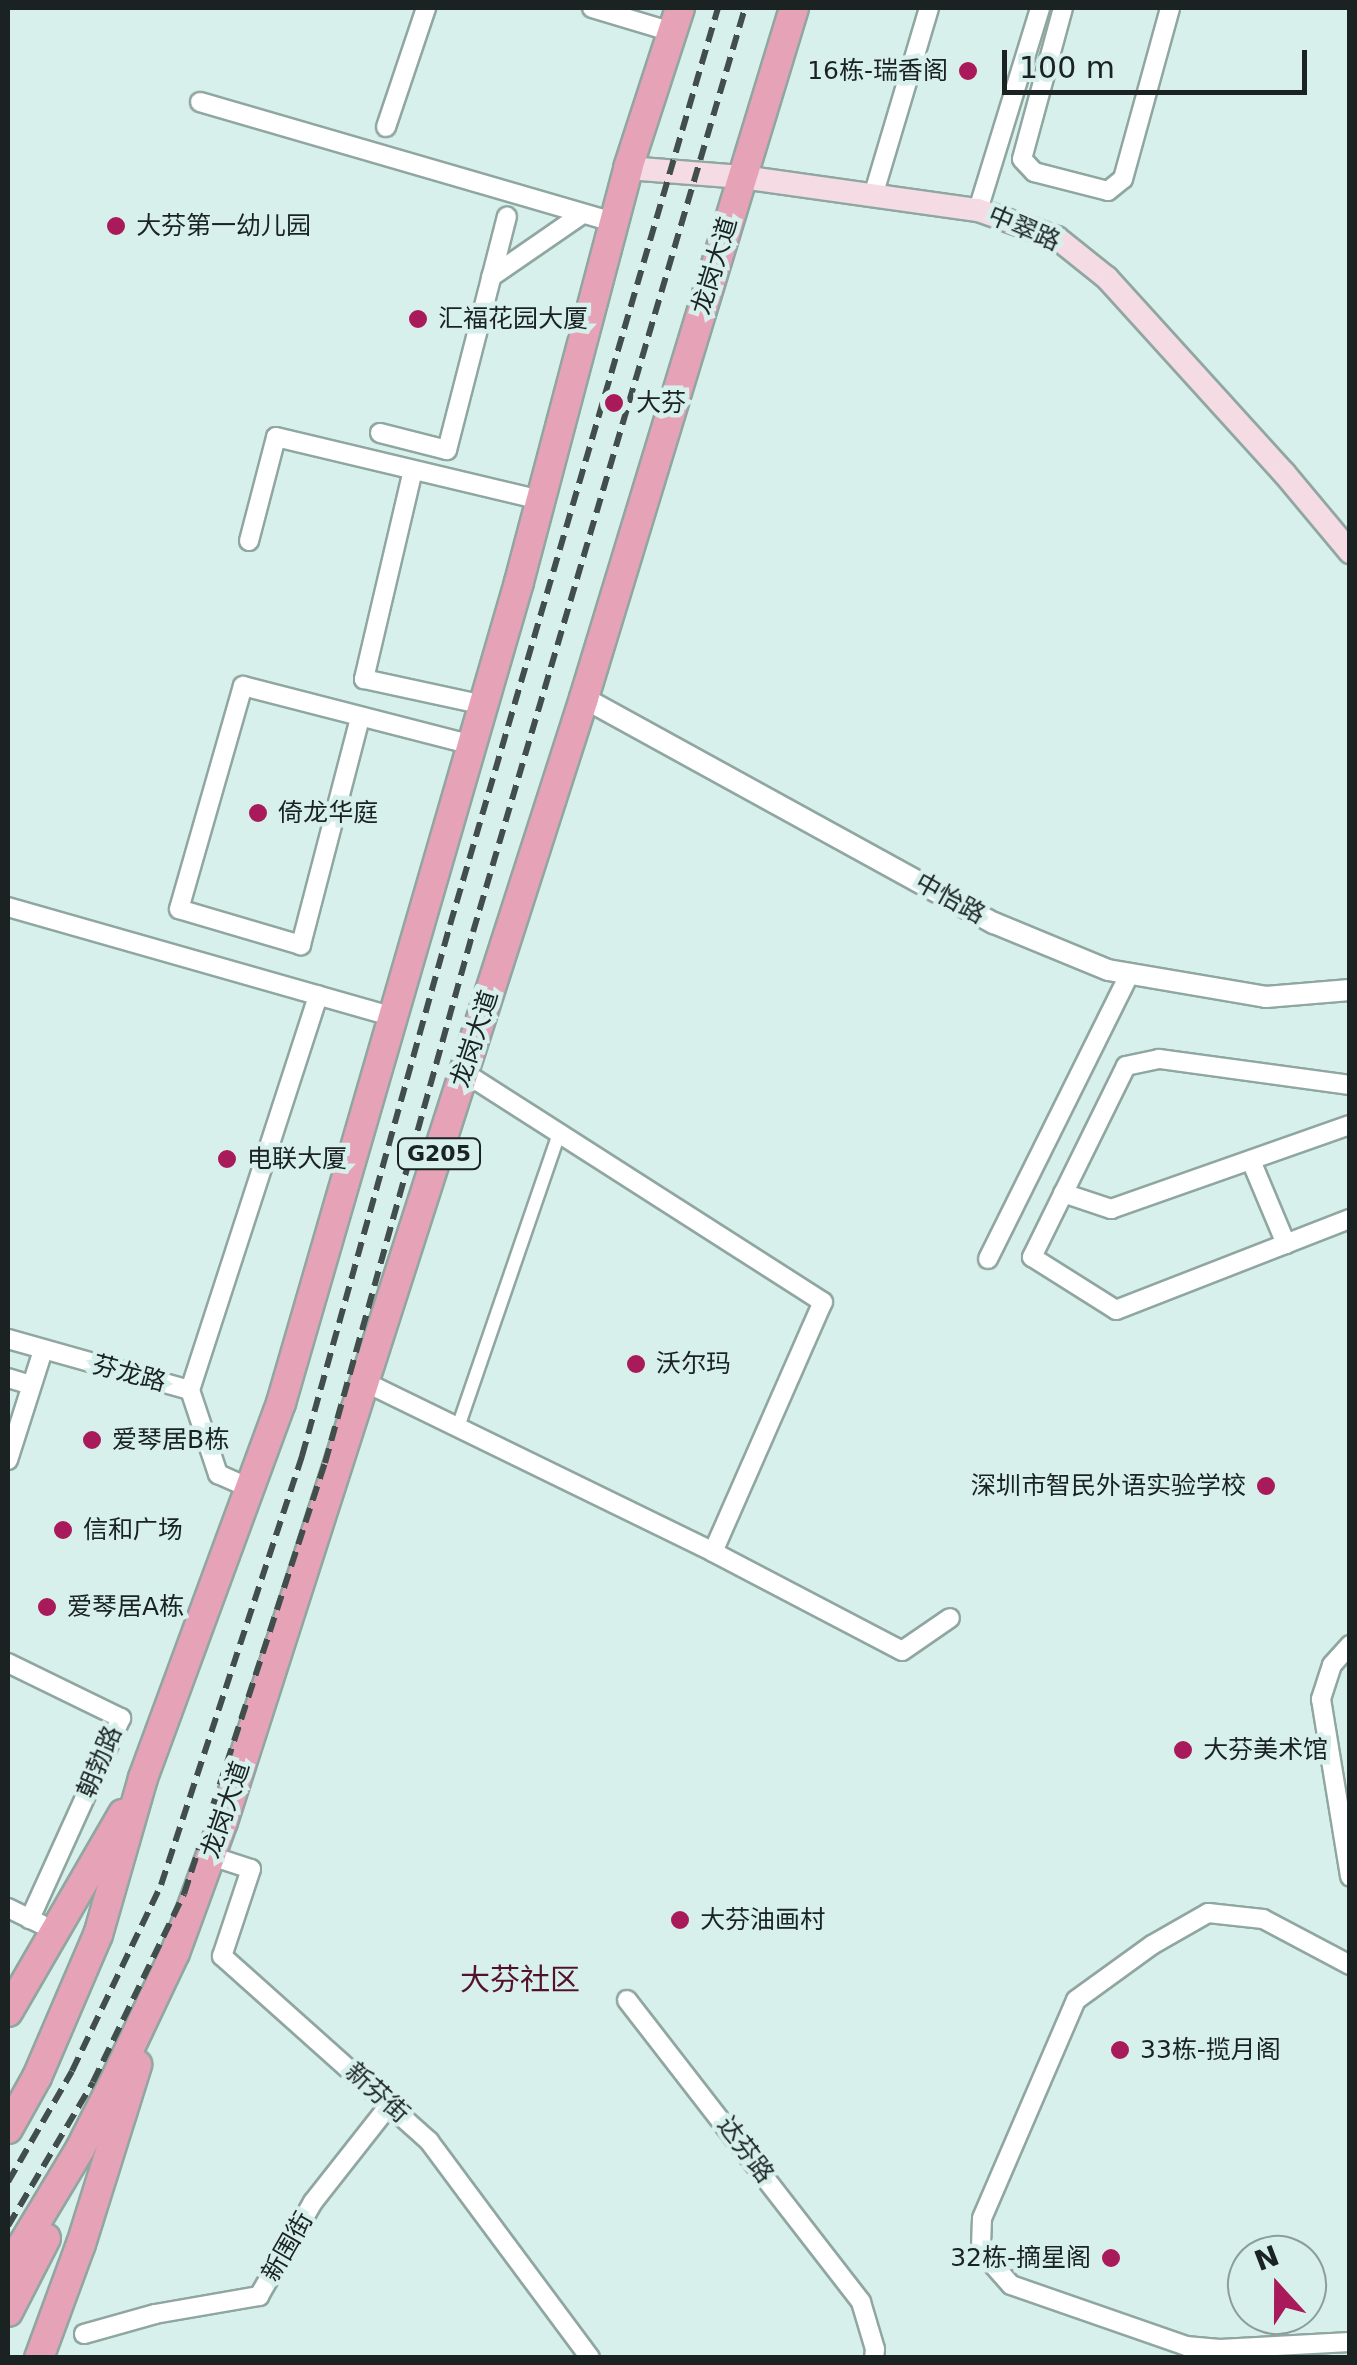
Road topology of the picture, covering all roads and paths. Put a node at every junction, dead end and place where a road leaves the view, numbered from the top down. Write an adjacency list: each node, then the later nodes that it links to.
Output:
1 (426, 8): 10 (street)
2 (592, 8): 8 (street)
3 (794, 8): 12 (highway, 龙岗大道 / G205)
4 (929, 8): 13 (street)
5 (1040, 8): 14 (street)
6 (1063, 8): 7 (street)
7 (1170, 8)
8 (676, 20): 11 (highway, G205)
9 (200, 102): 15 (street)
10 (386, 127)
11 (628, 168): 12 (main road, 中翠路); 17 (highway, G205)
12 (742, 176): 13 (main road, 中翠路); 24 (highway, 龙岗大道 / G205)
13 (873, 196): 14 (main road, 中翠路)
14 (978, 210): 23 (main road, 中翠路)
15 (581, 215): 17 (street); 18 (street)
16 (507, 217): 18 (street)
17 (614, 222): 21 (highway, G205)
18 (492, 277): 19 (street)
19 (380, 433)
20 (413, 470): 21 (street); 22 (street); 25 (street)
21 (540, 500): 25 (highway, G205)
22 (249, 541)
23 (1350, 552)
24 (584, 698): 29 (street, 中怡路); 33 (highway, 龙岗大道 / G205)
25 (484, 705): 27 (highway, G205)
26 (360, 718): 26 (street); 27 (street)
27 (472, 745): 32 (highway, G205)
28 (8, 908): 31 (street)
29 (1130, 973): 30 (street, 中怡路); 41 (street)
30 (1350, 990)
31 (318, 996): 32 (street); 47 (street)
32 (394, 1017): 50 (highway, G205)
33 (464, 1072): 36 (street); 45 (highway, 龙岗大道 / G205)
34 (1350, 1085): 38 (street)
35 (1350, 1126): 37 (street)
36 (559, 1133): 48 (street); 51 (street)
37 (1252, 1163): 38 (street); 40 (street)
38 (1063, 1193): 40 (street)
39 (1350, 1219): 40 (street)
40 (1286, 1244)
41 (988, 1260)
42 (8, 1339): 43 (street, 芬龙路)
43 (42, 1350): 46 (street); 47 (street, 芬龙路)
44 (8, 1378): 46 (street)
45 (365, 1382): 48 (street); 56 (highway, 龙岗大道 / G205)
46 (31, 1385): 49 (street)
47 (190, 1390): 50 (street, 芬龙路)
48 (458, 1427): 51 (street)
49 (8, 1460)
50 (250, 1488): 55 (highway, G205)
51 (713, 1552): 52 (street)
52 (950, 1618)
53 (1350, 1644): 57 (street)
54 (8, 1664): 59 (street, 朝勃路)
55 (144, 1778): 59 (highway); 65 (highway, G205)
56 (211, 1856): 61 (highway, 龙岗大道 / G205); 64 (street, 新芬街)
57 (1350, 1877)
58 (8, 1908): 59 (street)
59 (43, 1925): 63 (highway)
60 (1350, 1965): 70 (street)
61 (165, 1973): 66 (highway, 龙岗大道 / G205); 71 (highway)
62 (627, 2000): 73 (street, 达芬路)
63 (8, 2012)
64 (390, 2104): 69 (street, 新围街); 72 (street, 新芬街)
65 (8, 2129)
66 (80, 2149): 67 (highway, 龙岗大道 / G205); 68 (highway)
67 (8, 2270)
68 (8, 2312)
69 (84, 2334)
70 (1350, 2342)
71 (38, 2358)
72 (590, 2358)
73 (874, 2358)

